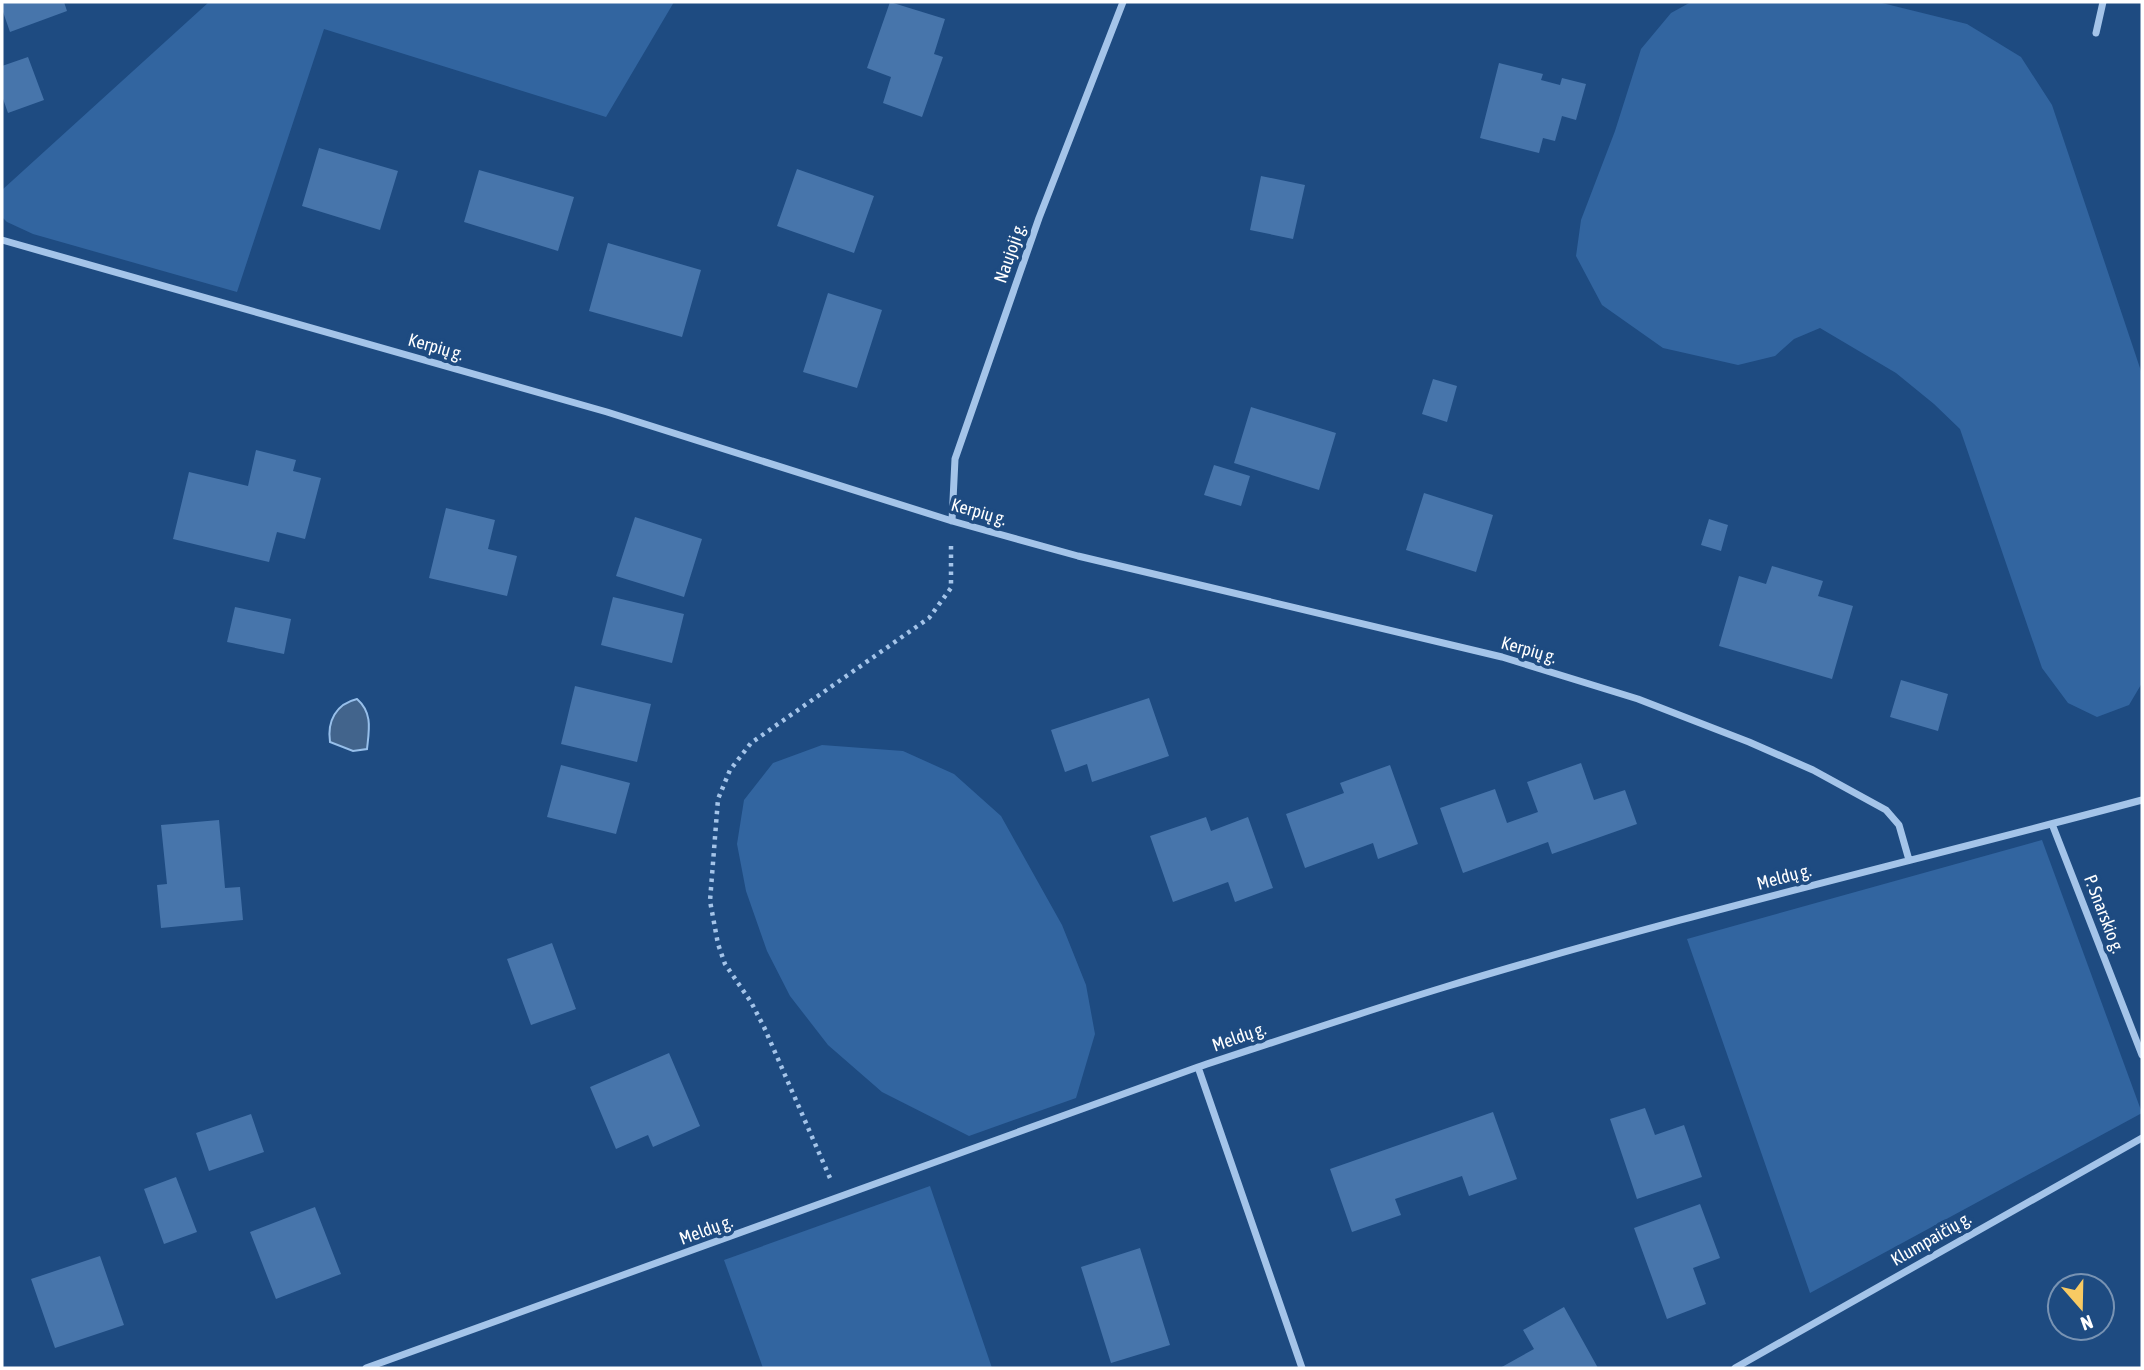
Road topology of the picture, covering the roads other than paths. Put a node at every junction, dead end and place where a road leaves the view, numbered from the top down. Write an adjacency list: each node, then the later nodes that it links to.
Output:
1 (1123, 2): 5 (street, Naujoji g.)
2 (2103, 2): 3 (street)
3 (2096, 33)
4 (2, 240): 5 (street, Kerpių g.)
5 (952, 520): 8 (street, Kerpių g.)
6 (2142, 800): 7 (street, Meldų g.)
7 (2052, 824): 8 (street, Meldų g.); 9 (street, P. Snarskio g.)
8 (1909, 860): 10 (street, Meldų g.)
9 (2142, 1055)
10 (1198, 1068): 12 (street, Meldų g.); 13 (street)
11 (2142, 1138): 14 (street, Klumpaičių g.)
12 (366, 1368)
13 (1302, 1368)
14 (1735, 1368)

